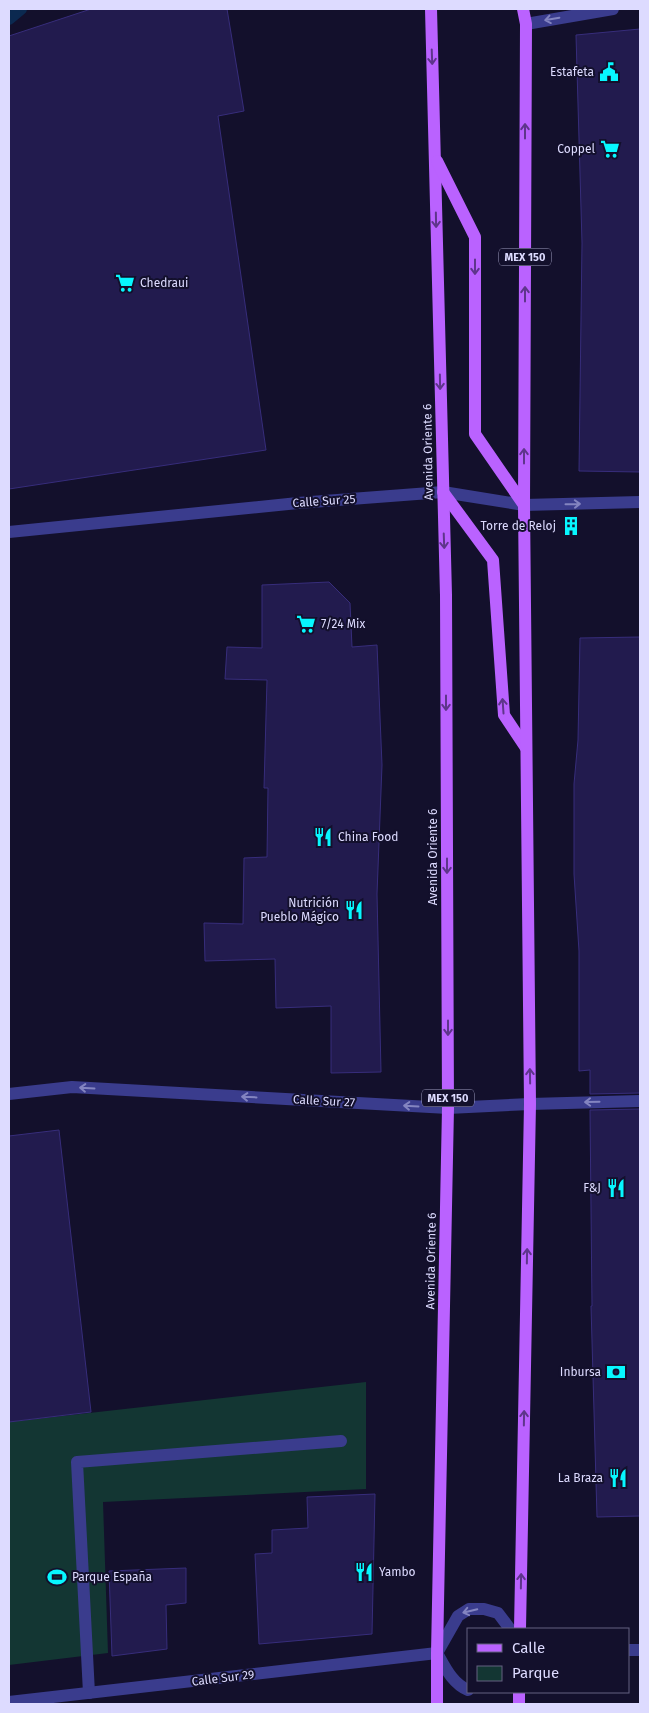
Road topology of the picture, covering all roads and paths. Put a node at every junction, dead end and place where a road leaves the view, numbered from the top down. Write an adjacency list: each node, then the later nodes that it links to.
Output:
1 (431, 9): 5 (main road, Avenida Oriente 6 / MEX 150, one-way to 5)
2 (523, 9): 4 (main road, MEX 150)
3 (613, 9): 4 (street, one-way to 4)
4 (526, 24): 8 (main road, MEX 150, one-way to 4)
5 (435, 157): 6 (main road, Avenida Oriente 6 / MEX 150, one-way to 6); 8 (main road, one-way to 8)
6 (443, 492): 8 (street, Calle Sur 25); 9 (street, Calle Sur 25); 10 (main road, one-way to 6); 14 (main road, Avenida Oriente 6 / MEX 150, one-way to 14)
7 (640, 502): 8 (street, Calle Sur 25, one-way to 7)
8 (524, 505): 10 (main road, MEX 150)
9 (9, 532)
10 (526, 748): 13 (main road, MEX 150, one-way to 10)
11 (9, 1094): 14 (street, Calle Sur 27, one-way to 11)
12 (640, 1101): 13 (street, Calle Sur 27, one-way to 13)
13 (530, 1104): 14 (street, Calle Sur 27); 17 (main road, MEX 150, one-way to 13)
14 (448, 1108): 18 (main road, Avenida Oriente 6 / MEX 150)
15 (341, 1441): 20 (street)
16 (509, 1628): 18 (street, one-way to 18)
17 (520, 1628)
18 (437, 1653): 19 (street); 20 (street, Calle Sur 29); 22 (main road, Avenida Oriente 6 / MEX 150)
19 (467, 1690)
20 (89, 1693): 21 (street, Calle Sur 29)
21 (9, 1702)
22 (437, 1704)

